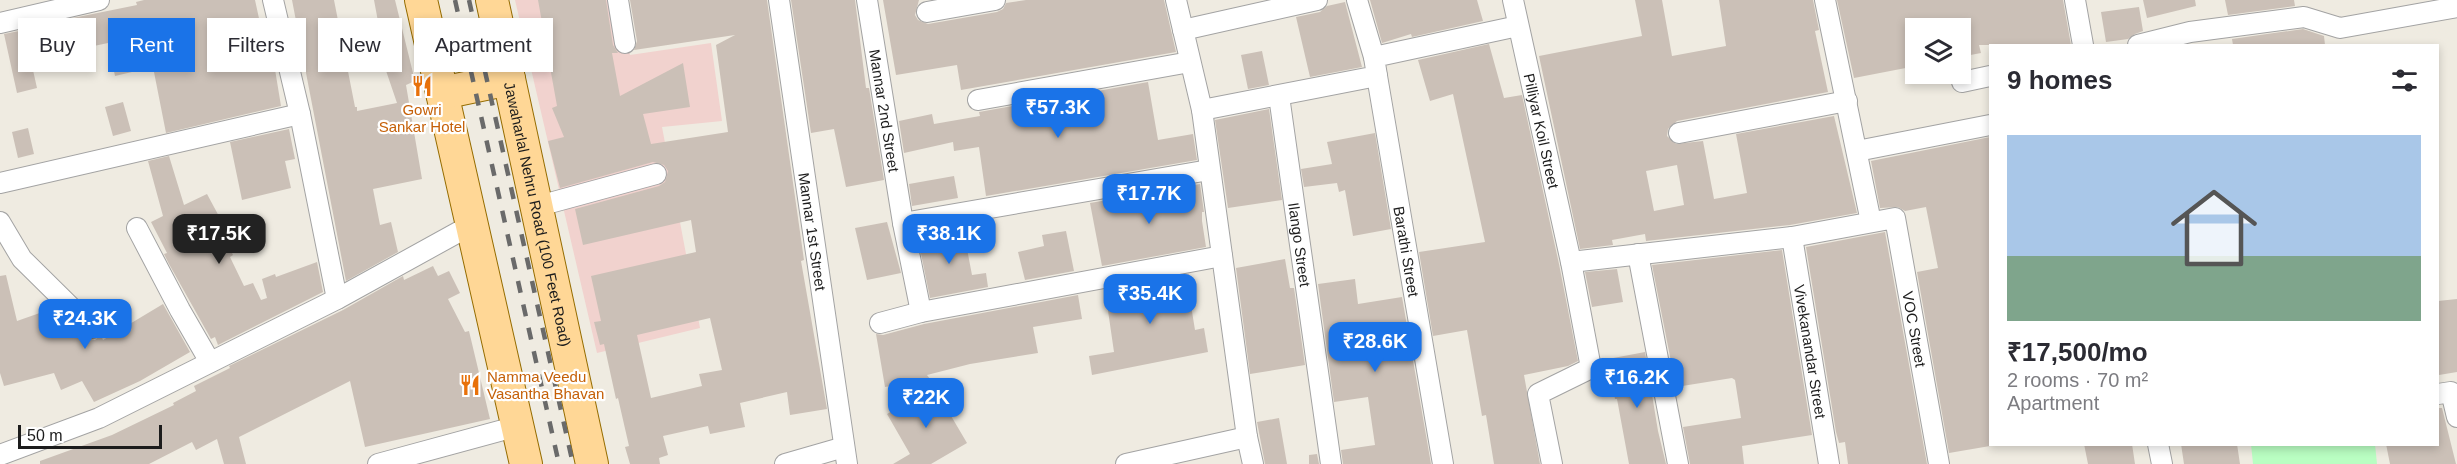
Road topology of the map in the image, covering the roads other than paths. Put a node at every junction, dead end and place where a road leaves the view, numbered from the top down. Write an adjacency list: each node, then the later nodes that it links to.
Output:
1 (99, 0): 18 (street)
2 (273, 0): 35 (street)
3 (421, 0): 30 (main road)
4 (492, 0): 28 (main road, Jawaharlal Nehru Road (100 Feet Road))
5 (618, 0): 22 (street)
6 (779, 0): 63 (street, Mannar 1st Street)
7 (867, 0): 45 (street, Mannar 2nd Street)
8 (995, 0): 17 (street)
9 (1176, 0): 20 (street)
10 (1317, 0): 20 (street)
11 (1357, 0): 26 (street, Barathi Street)
12 (1513, 0): 19 (street, Pilliyar Koil Street)
13 (1825, 0): 33 (street)
14 (2075, 0): 23 (street)
15 (2457, 7): 21 (street)
16 (2303, 9): 21 (street); 24 (street)
17 (927, 12)
18 (0, 22)
19 (1518, 26): 26 (street); 51 (street, Pilliyar Koil Street)
20 (1183, 30): 25 (street)
21 (2341, 37)
22 (626, 44)
23 (2083, 44)
24 (2142, 44)
25 (1190, 62): 32 (street); 34 (street)
26 (1375, 67): 31 (street); 71 (street, Barathi Street)
27 (1989, 76): 29 (street)
28 (509, 79): 30 (main road); 42 (main road, Jawaharlal Nehru Road (100 Feet Road))
29 (1971, 80)
30 (442, 93): 46 (main road)
31 (1279, 96): 34 (street); 70 (street, Ilango Street)
32 (978, 100)
33 (1847, 101): 37 (street); 38 (street)
34 (1202, 110): 39 (street)
35 (300, 114): 41 (street); 52 (street)
36 (1989, 125): 38 (street)
37 (1679, 133)
38 (1857, 151): 44 (street)
39 (1209, 170): 45 (street); 50 (street)
40 (656, 174): 42 (street)
41 (0, 183)
42 (536, 207): 66 (main road, Jawaharlal Nehru Road (100 Feet Road))
43 (0, 222): 55 (street)
44 (1871, 222): 48 (street); 75 (street, VOC Street)
45 (903, 223): 53 (street, Mannar 2nd Street)
46 (473, 224): 52 (street); 59 (main road)
47 (137, 228): 56 (street)
48 (1791, 237): 49 (street); 74 (street, Vivekanandar Street)
49 (1638, 254): 51 (street); 73 (street)
50 (1222, 256): 53 (street); 60 (street)
51 (1571, 262): 72 (street, Pilliyar Koil Street)
52 (337, 299): 56 (street)
53 (921, 312): 54 (street)
54 (880, 323)
55 (92, 328)
56 (210, 362): 62 (street)
57 (2439, 394): 58 (street)
58 (2457, 417)
59 (518, 426): 64 (street); 65 (main road)
60 (1247, 437): 68 (street); 69 (street)
61 (2158, 446): 76 (street)
62 (0, 455)
63 (845, 455): 67 (street)
64 (378, 464)
65 (526, 464)
66 (592, 464)
67 (785, 464)
68 (1125, 464)
69 (1252, 464)
70 (1331, 464)
71 (1443, 464)
72 (1551, 464)
73 (1678, 464)
74 (1829, 464)
75 (1939, 464)
76 (2162, 464)

